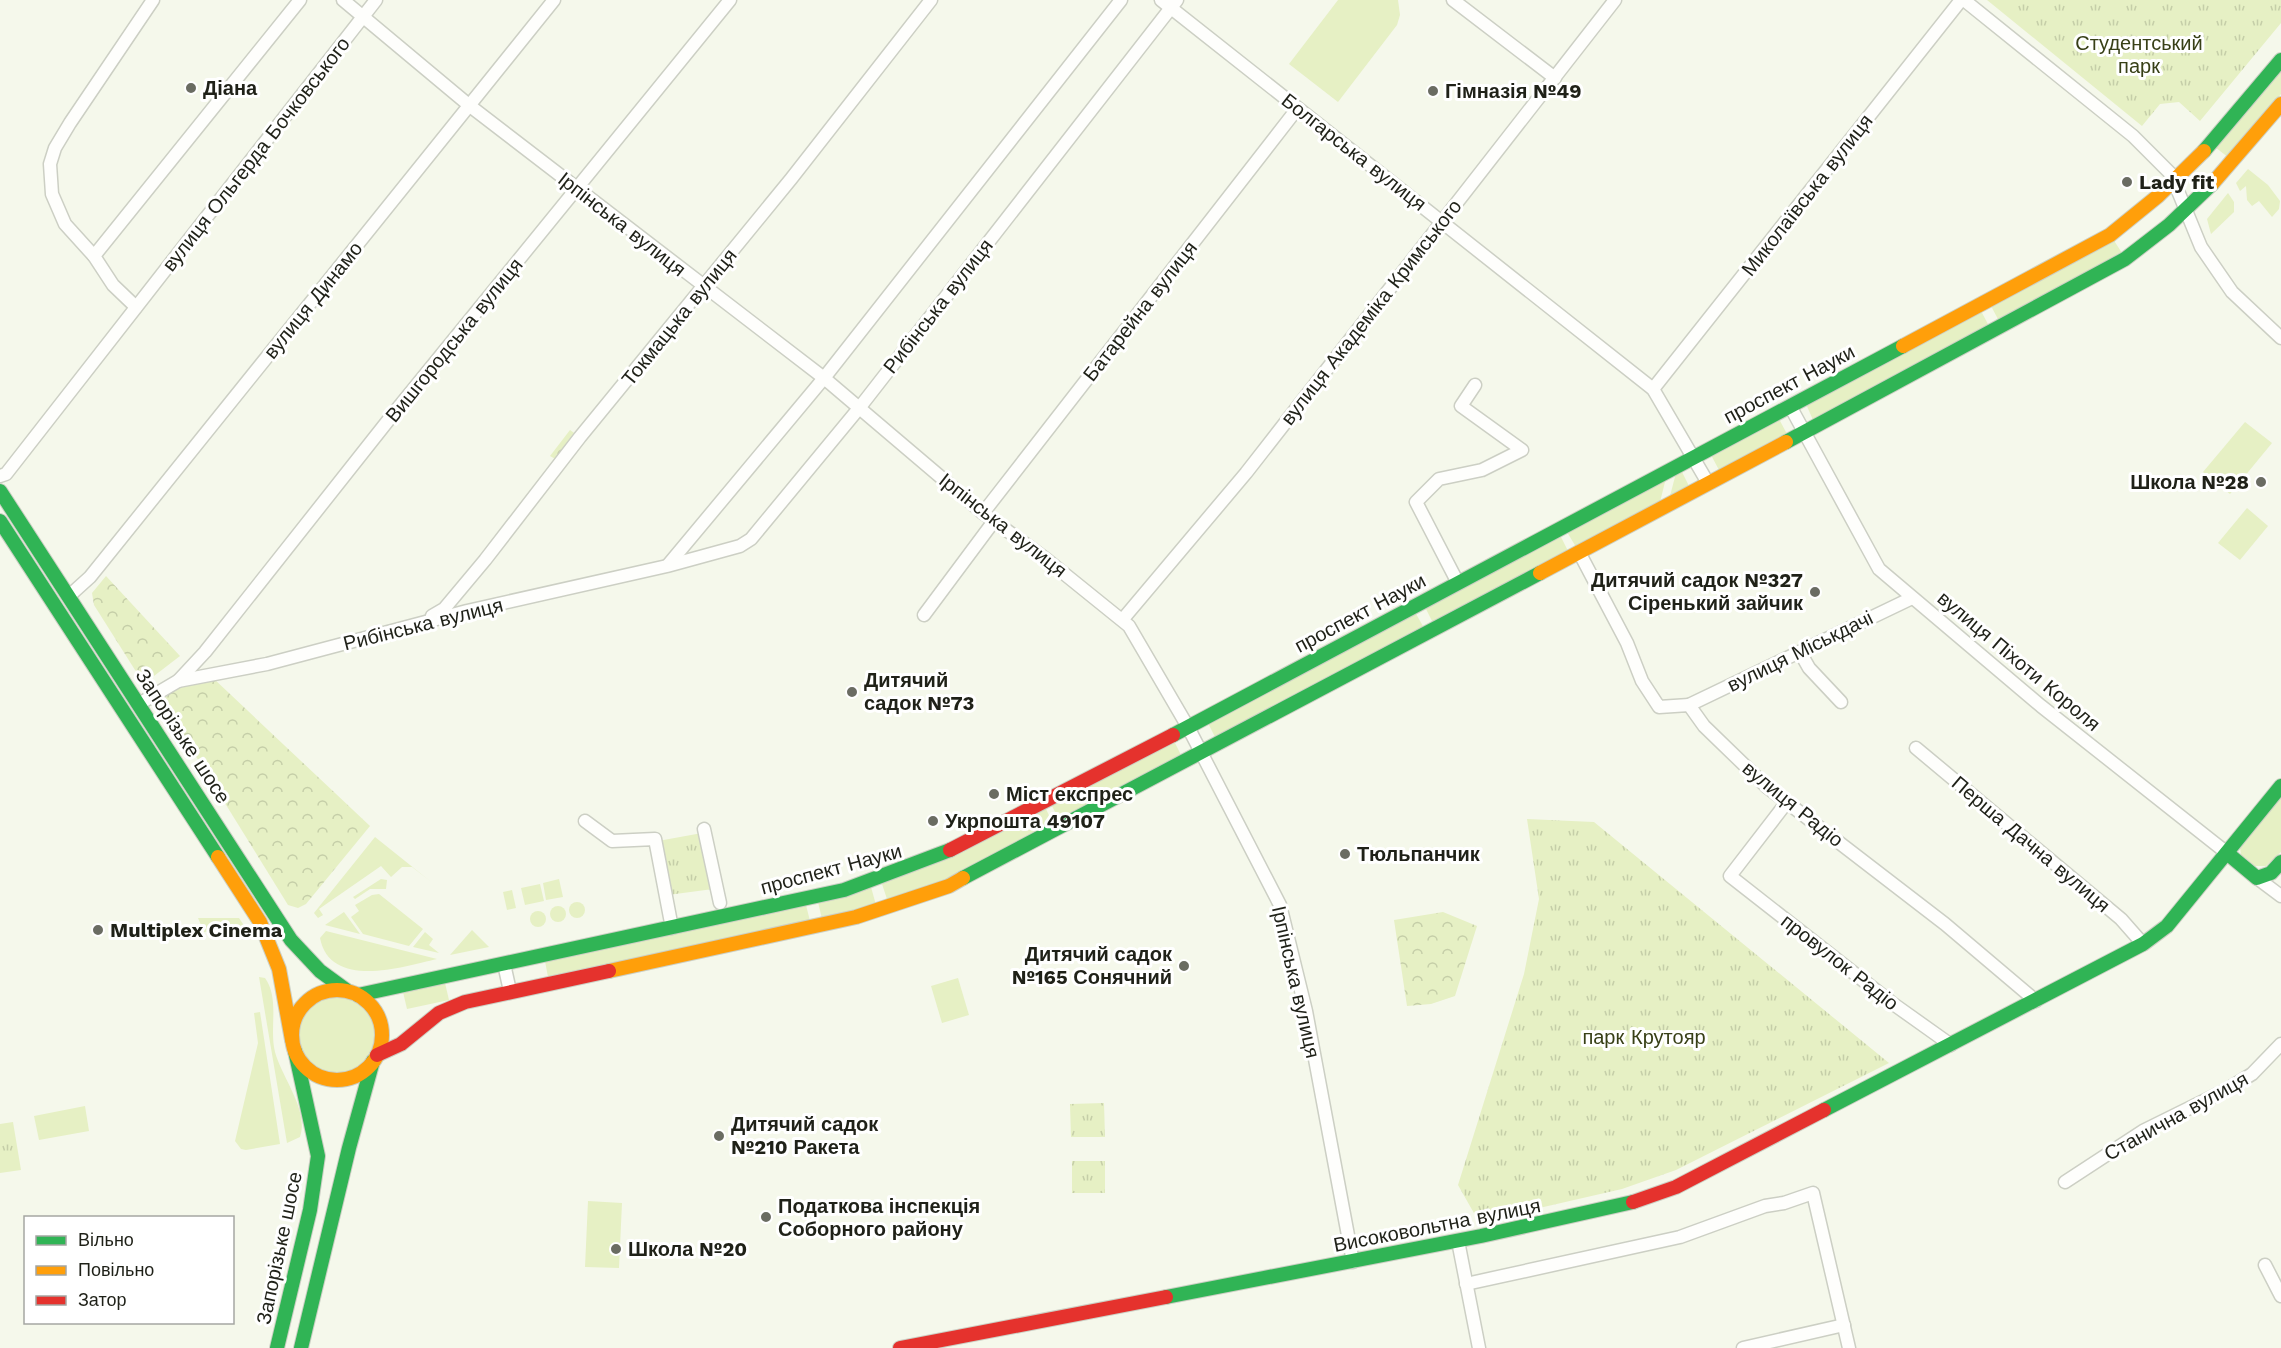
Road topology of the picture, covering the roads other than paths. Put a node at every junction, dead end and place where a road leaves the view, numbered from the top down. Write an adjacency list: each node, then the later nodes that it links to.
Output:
1 (153, 0): 23 (street)
2 (300, 0): 23 (street)
3 (343, 0): 13 (street, Ірпінська вулиця)
4 (376, 0): 13 (street, вулиця Ольгерда Бочковського)
5 (554, 0): 17 (street, вулиця Динамо)
6 (730, 0): 20 (street, Вишгородська вулиця)
7 (931, 0): 24 (street, Токмацька вулиця)
8 (1120, 0): 27 (street)
9 (1453, 0): 15 (street)
10 (1615, 0): 15 (street, вулиця Академіка Кримського)
11 (1963, 0): 19 (street); 29 (street, Миколаївська вулиця)
12 (1170, 3): 18 (street, Болгарська вулиця); 31 (street, Рибінська вулиця)
13 (363, 17): 17 (street, Ірпінська вулиця); 25 (street, вулиця Ольгерда Бочковського)
14 (2281, 60): 19 (main road, проспект Науки)
15 (1555, 78): 22 (street, вулиця Академіка Кримського)
16 (2281, 104): 21 (main road)
17 (470, 106): 20 (street, Ірпінська вулиця); 43 (street, вулиця Динамо)
18 (1298, 108): 22 (street, Болгарська вулиця); 37 (street, Батарейна вулиця)
19 (2175, 182): 21 (street); 30 (main road, проспект Науки)
20 (577, 190): 24 (street, Ірпінська вулиця); 49 (street, Вишгородська вулиця)
21 (2187, 212): 26 (street); 32 (main road)
22 (1442, 221): 29 (street, Болгарська вулиця); 46 (street, вулиця Академіка Кримського)
23 (94, 256): 25 (street)
24 (703, 288): 27 (street, Ірпінська вулиця); 47 (street, Токмацька вулиця)
25 (136, 307): 34 (street, вулиця Ольгерда Бочковського)
26 (2281, 338)
27 (824, 378): 31 (street, Ірпінська вулиця); 41 (street)
28 (1475, 385): 42 (street)
29 (1653, 389): 33 (street, Болгарська вулиця)
30 (1790, 406): 32 (street, вулиця Піхоти Короля); 33 (main road, проспект Науки)
31 (860, 407): 37 (street, Ірпінська вулиця); 41 (street, Рибінська вулиця)
32 (1804, 433): 35 (main road); 44 (street, вулиця Піхоти Короля)
33 (1694, 458): 35 (street, Болгарська вулиця); 42 (main road, проспект Науки)
34 (0, 476)
35 (1708, 483): 40 (main road)
36 (0, 491): 43 (main road, Запорізьке шосе)
37 (983, 513): 39 (street, Ірпінська вулиця)
38 (0, 521): 73 (main road, Запорізьке шосе)
39 (994, 521): 45 (street); 46 (street, Ірпінська вулиця)
40 (1579, 552): 52 (street); 55 (main road)
41 (667, 566): 47 (street, Рибінська вулиця)
42 (1458, 583): 53 (main road, проспект Науки)
43 (69, 596): 51 (main road, Запорізьке шосе)
44 (1912, 598): 48 (street, вулиця Міськдачі); 60 (street, вулиця Піхоти Короля)
45 (924, 615)
46 (1123, 619): 53 (street, Ірпінська вулиця)
47 (418, 624): 49 (street, Рибінська вулиця)
48 (1800, 652): 50 (street); 52 (street, вулиця Міськдачі)
49 (178, 681): 51 (street)
50 (1841, 702)
51 (139, 704): 69 (main road, Запорізьке шосе)
52 (1689, 705): 57 (street, вулиця Радіо)
53 (1188, 727): 55 (street, Ірпінська вулиця); 65 (main road, проспект Науки)
54 (1916, 748): 66 (street, Перша Дачна вулиця)
55 (1201, 753): 68 (main road); 77 (street, Ірпінська вулиця)
56 (2281, 786): 60 (main road, Високовольтна вулиця)
57 (1787, 802): 70 (street, вулиця Радіо); 72 (street, провулок Радіо)
58 (585, 821): 65 (street)
59 (704, 829): 64 (street)
60 (2228, 853): 62 (main road, вулиця Піхоти Короля); 66 (main road, Високовольтна вулиця)
61 (2281, 862): 62 (main road)
62 (2257, 878): 63 (street, вулиця Піхоти Короля)
63 (2281, 896)
64 (720, 903)
65 (672, 928): 67 (main road, проспект Науки)
66 (2143, 944): 70 (main road, Високовольтна вулиця)
67 (504, 964): 68 (street); 69 (main road, проспект Науки)
68 (510, 991): 74 (main road)
69 (352, 993): 73 (main road); 74 (main road)
70 (2036, 1001): 72 (main road, Високовольтна вулиця)
71 (2281, 1044): 75 (street, Станична вулиця)
72 (1951, 1045): 76 (main road, Високовольтна вулиця)
73 (294, 1046): 74 (main road); 83 (main road, Запорізьке шосе)
74 (375, 1058): 84 (main road)
75 (2065, 1182)
76 (1458, 1241): 77 (main road, Високовольтна вулиця); 79 (street)
77 (1353, 1262): 82 (main road, Високовольтна вулиця)
78 (2265, 1265): 80 (street)
79 (1466, 1284): 81 (street); 86 (street)
80 (2281, 1296)
81 (1844, 1325): 87 (street); 88 (street)
82 (952, 1343): 85 (main road, Високовольтна вулиця)
83 (277, 1348)
84 (302, 1348)
85 (900, 1348)
86 (1479, 1348)
87 (1743, 1348)
88 (1849, 1348)

